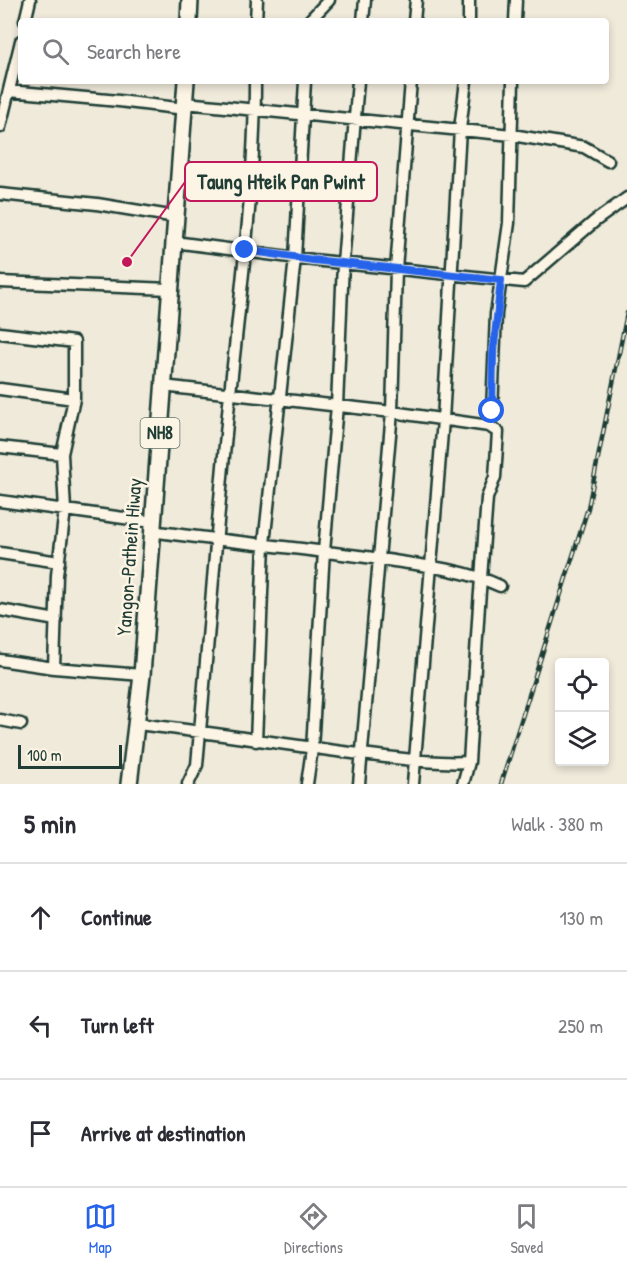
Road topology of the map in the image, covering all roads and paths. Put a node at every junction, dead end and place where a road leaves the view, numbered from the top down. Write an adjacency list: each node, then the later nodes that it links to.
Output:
1 (30, 0): 9 (street)
2 (190, 0): 10 (highway)
3 (257, 0): 11 (street)
4 (329, 0): 12 (street)
5 (364, 0): 13 (street)
6 (416, 0): 14 (street)
7 (469, 0): 15 (street)
8 (516, 0): 16 (street)
9 (26, 18)
10 (189, 18)
11 (256, 18)
12 (312, 18)
13 (363, 18)
14 (414, 18)
15 (469, 18)
16 (515, 18)
17 (18, 54): 25 (street)
18 (186, 84): 26 (highway, Yangon-Pathein Hiway / NH8)
19 (255, 84): 27 (street)
20 (305, 84): 28 (street)
21 (358, 84): 29 (street)
22 (411, 84): 30 (street)
23 (466, 84): 32 (street)
24 (513, 84): 33 (street)
25 (9, 91): 26 (street); 31 (street)
26 (185, 106): 27 (street); 37 (highway, Yangon-Pathein Hiway / NH8)
27 (255, 110): 28 (street); 39 (street)
28 (302, 114): 29 (street); 40 (street)
29 (354, 119): 30 (street); 41 (street)
30 (406, 124): 32 (street); 42 (street)
31 (0, 127)
32 (460, 129): 33 (street); 43 (street)
33 (513, 135): 34 (street); 44 (street)
34 (608, 161)
35 (0, 194): 37 (street)
36 (627, 198): 44 (street)
37 (176, 217): 38 (highway, Yangon-Pathein Hiway / NH8)
38 (174, 242): 39 (street); 46 (highway, Yangon-Pathein Hiway / NH8)
39 (245, 250): 40 (street); 50 (street)
40 (295, 258): 41 (street); 52 (street)
41 (343, 263): 42 (street); 53 (street)
42 (396, 269): 43 (street); 54 (street)
43 (451, 274): 44 (street); 55 (street)
44 (501, 280): 56 (street)
45 (0, 282): 46 (street)
46 (170, 289): 48 (highway, Yangon-Pathein Hiway / NH8)
47 (0, 333): 51 (street)
48 (163, 386): 50 (street); 61 (highway, Yangon-Pathein Hiway / NH8)
49 (0, 389): 51 (street)
50 (230, 395): 52 (street); 62 (street)
51 (74, 399): 58 (street)
52 (280, 400): 53 (street); 63 (street)
53 (337, 406): 54 (street); 64 (street)
54 (392, 412): 55 (street); 66 (street)
55 (443, 420): 56 (street); 68 (street)
56 (489, 426): 69 (street)
57 (0, 447): 58 (street)
58 (62, 454): 60 (street)
59 (0, 501): 60 (street)
60 (65, 510): 61 (street); 67 (street)
61 (153, 526): 62 (street); 75 (highway, Yangon-Pathein Hiway / NH8)
62 (215, 540): 63 (street); 79 (street)
63 (264, 544): 64 (street); 80 (street)
64 (324, 551): 66 (street); 81 (street)
65 (0, 553): 67 (street)
66 (380, 559): 68 (street); 82 (street)
67 (59, 561): 72 (street)
68 (429, 567): 69 (street); 83 (street)
69 (482, 578): 70 (street); 84 (street)
70 (500, 586)
71 (0, 609): 72 (street)
72 (56, 620): 74 (street)
73 (0, 660): 74 (street)
74 (54, 668): 75 (street)
75 (142, 675): 78 (highway, Yangon-Pathein Hiway / NH8)
76 (0, 720): 77 (street)
77 (21, 724)
78 (137, 724): 79 (street); 85 (highway, Yangon-Pathein Hiway / NH8)
79 (200, 731): 80 (street); 86 (street)
80 (256, 741): 81 (street)
81 (312, 748): 82 (street); 87 (street)
82 (362, 754): 83 (street); 88 (street)
83 (413, 760): 84 (street); 89 (street)
84 (470, 762): 90 (street)
85 (129, 784)
86 (188, 784)
87 (307, 784)
88 (359, 784)
89 (413, 784)
90 (463, 784)

